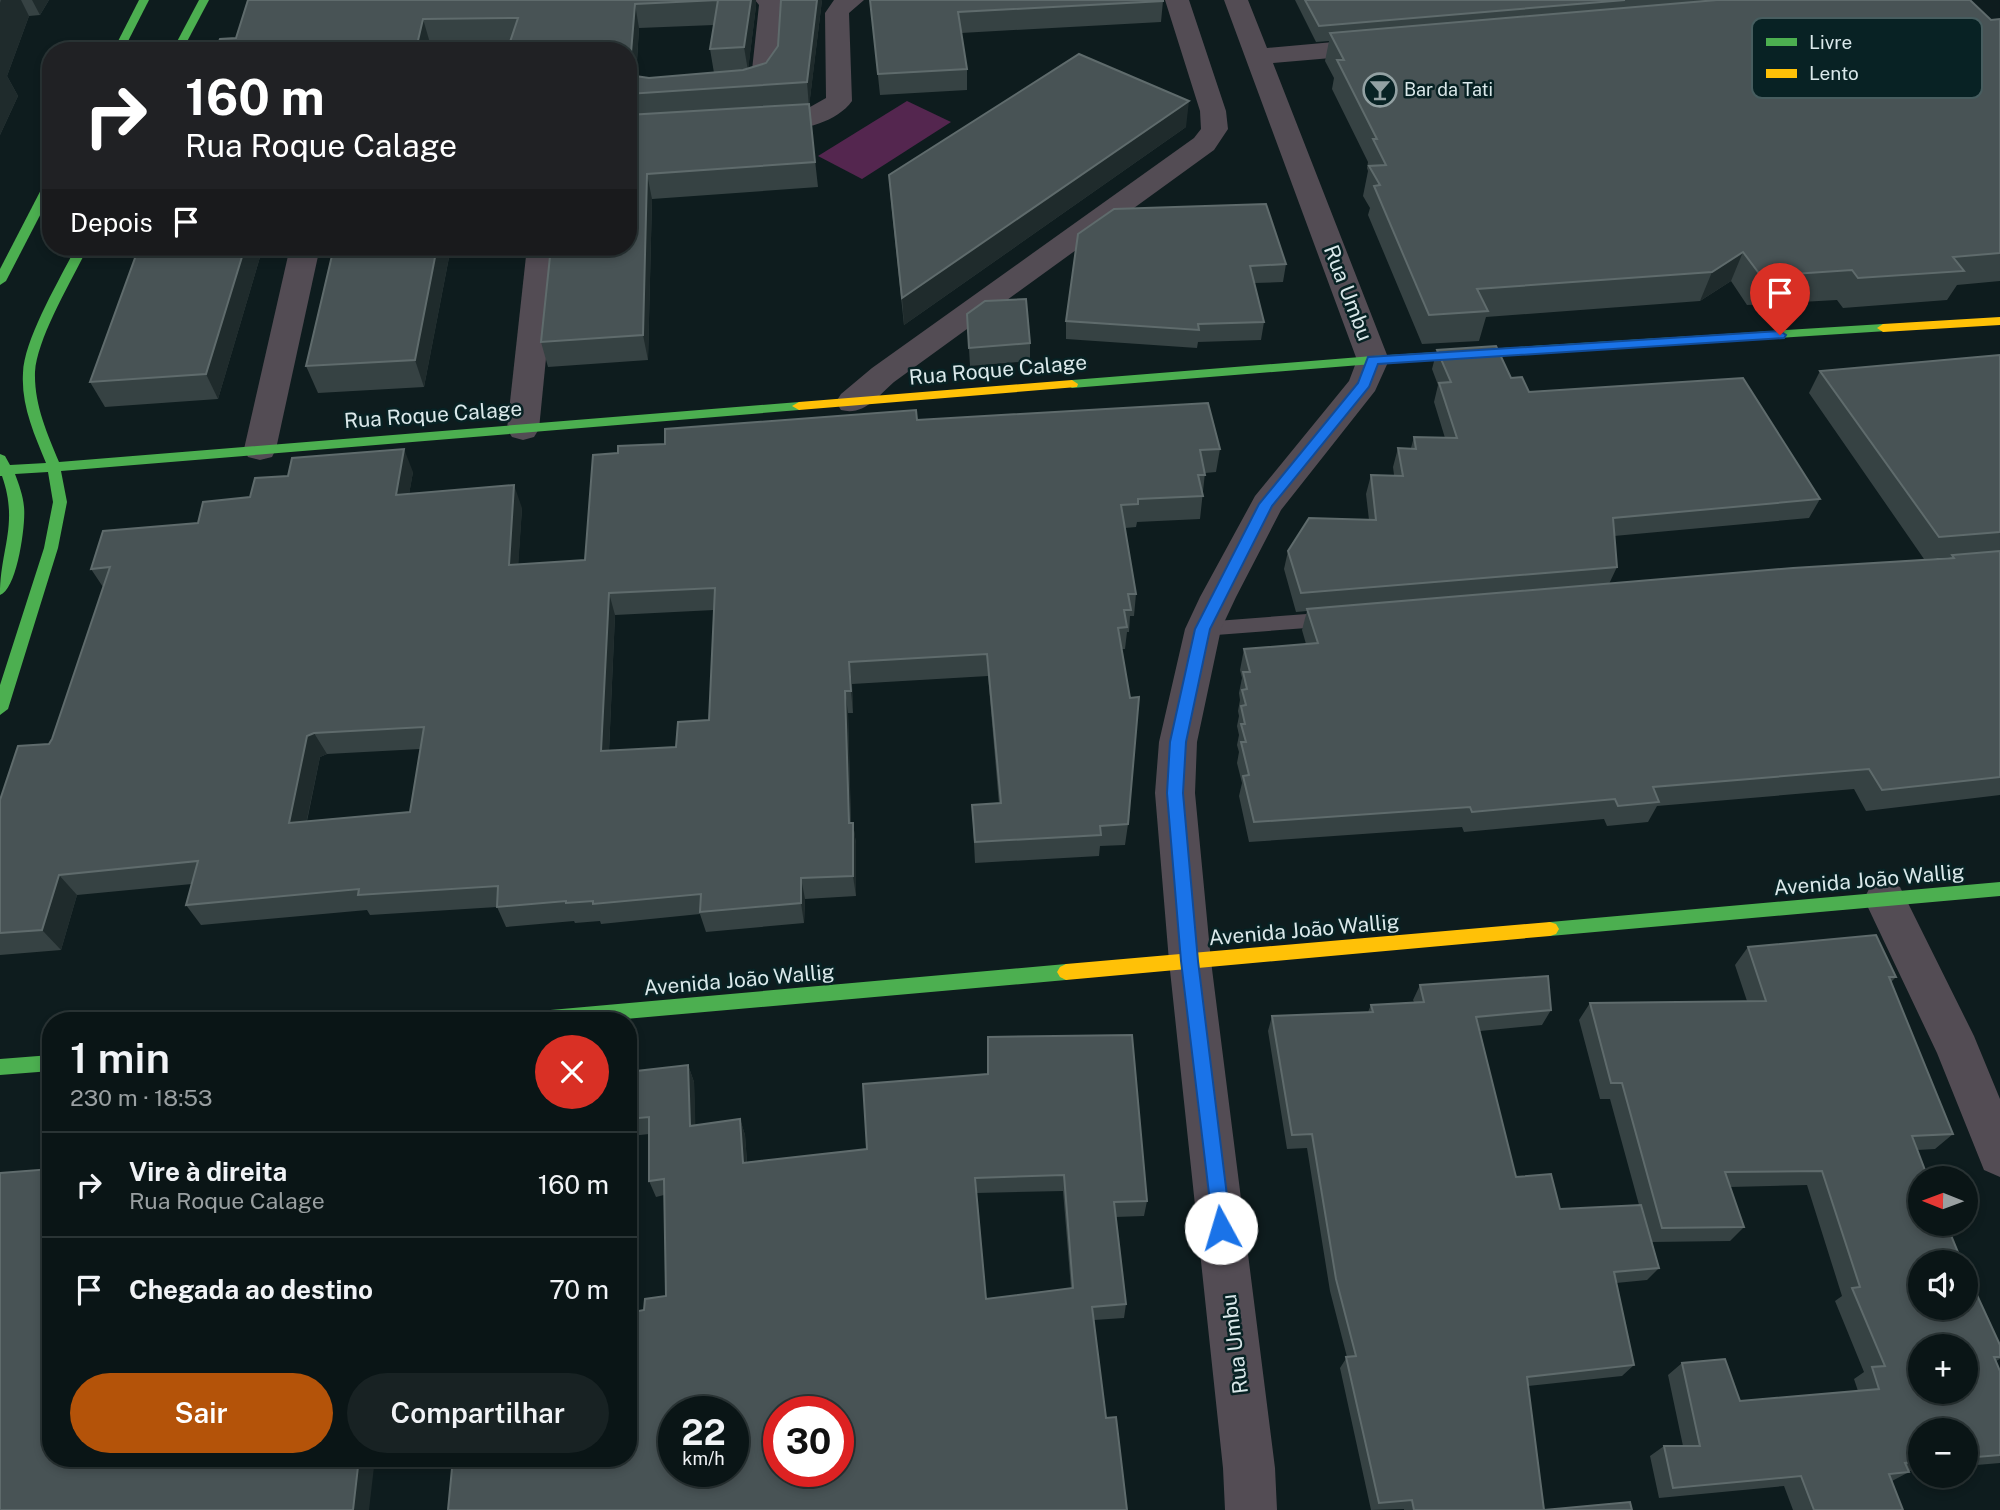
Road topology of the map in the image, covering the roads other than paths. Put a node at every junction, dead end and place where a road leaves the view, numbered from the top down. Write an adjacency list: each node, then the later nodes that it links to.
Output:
1 (144, 0): 7 (main road)
2 (204, 0): 8 (main road)
3 (767, 0): 11 (street)
4 (852, 0): 12 (street)
5 (1177, 0): 20 (street)
6 (1236, 0): 10 (street, Rua Umbu)
7 (123, 42)
8 (182, 42)
9 (1408, 44): 10 (street)
10 (1258, 57): 19 (street, Rua Umbu)
11 (637, 88)
12 (735, 123)
13 (42, 199): 17 (main road)
14 (78, 256): 24 (main road)
15 (303, 256): 22 (street)
16 (541, 256): 21 (street)
17 (0, 281)
18 (2000, 321): 19 (main road, Rua Roque Calage)
19 (1373, 360): 20 (main road, Rua Roque Calage); 27 (street, Rua Umbu)
20 (852, 402): 21 (main road, Rua Roque Calage)
21 (523, 429): 22 (main road, Rua Roque Calage)
22 (260, 449): 24 (main road, Rua Roque Calage)
23 (3, 466): 24 (main road, Rua Roque Calage); 25 (main road)
24 (54, 467): 28 (main road)
25 (0, 590)
26 (1356, 617): 27 (lane)
27 (1203, 629): 31 (street, Rua Umbu)
28 (0, 709)
29 (2000, 889): 30 (main road, Avenida João Wallig)
30 (1885, 899): 31 (main road, Avenida João Wallig); 35 (street)
31 (1190, 961): 32 (main road, Avenida João Wallig); 36 (street, Rua Umbu)
32 (618, 1012)
33 (42, 1064): 34 (main road)
34 (0, 1068)
35 (2000, 1155)
36 (1251, 1510)

